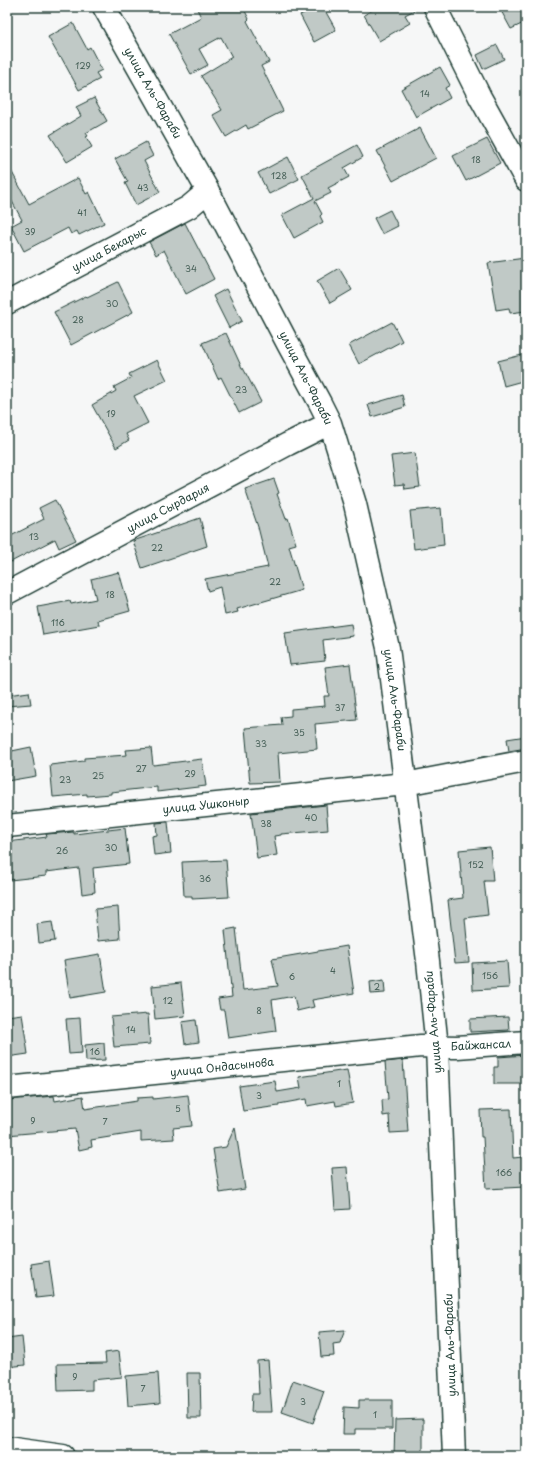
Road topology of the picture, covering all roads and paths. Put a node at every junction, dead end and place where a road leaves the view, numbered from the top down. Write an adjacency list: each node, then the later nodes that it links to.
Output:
1 (104, 7): 4 (street, улица Аль-Фараби)
2 (435, 7): 3 (street)
3 (526, 180)
4 (208, 191): 5 (street, улица Бекарыс); 6 (street, улица Аль-Фараби)
5 (7, 303)
6 (330, 423): 7 (street, улица Сырдария); 9 (street, улица Аль-Фараби)
7 (7, 594)
8 (526, 761): 9 (street, улица Ушконыр)
9 (405, 784): 10 (street, улица Ушконыр); 12 (street, улица Аль-Фараби)
10 (7, 826)
11 (526, 1042): 12 (street, Байжансал)
12 (437, 1047): 13 (street, улица Ондасынова); 16 (street, улица Аль-Фараби)
13 (7, 1088)
14 (7, 1448): 15 (street)
15 (63, 1456)
16 (454, 1456)

